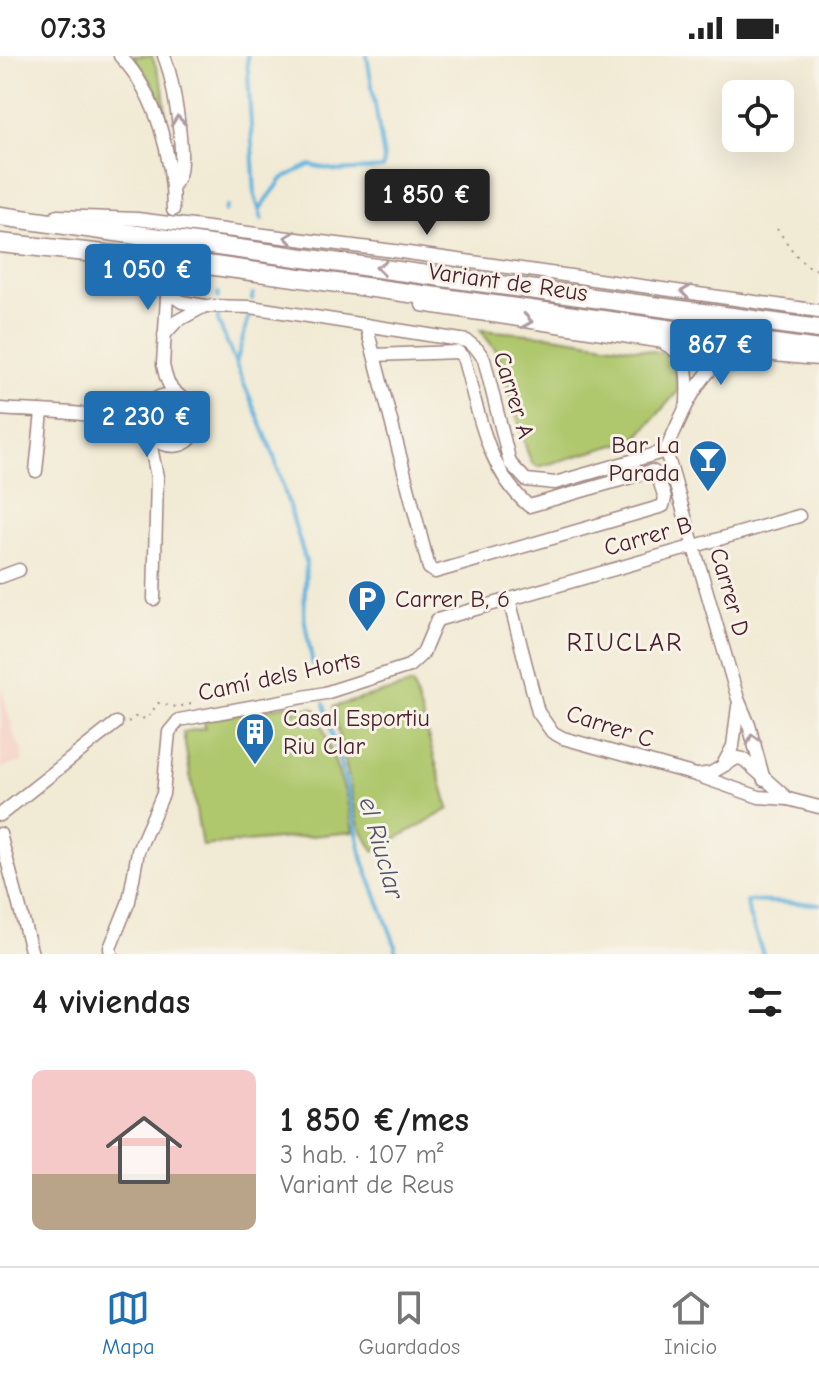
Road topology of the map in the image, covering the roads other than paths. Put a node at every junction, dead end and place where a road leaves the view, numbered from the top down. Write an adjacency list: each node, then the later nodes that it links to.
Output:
1 (120, 56): 3 (street)
2 (164, 56): 3 (street, one-way to 2)
3 (173, 186): 4 (street)
4 (173, 210)
5 (0, 216): 6 (highway, Variant de Reus)
6 (25, 216): 11 (street, one-way to 6); 13 (highway, Variant de Reus, one-way to 6)
7 (0, 243): 8 (highway, Variant de Reus)
8 (346, 284): 9 (highway); 16 (highway, Variant de Reus)
9 (422, 305): 15 (street, one-way to 15)
10 (205, 306): 12 (street, Carrer A); 14 (street); 14 (street, Carrer A)
11 (819, 311)
12 (366, 325): 18 (street); 29 (street, Carrer A)
13 (819, 329)
14 (164, 335): 20 (street)
15 (658, 341): 17 (street); 22 (street)
16 (819, 350)
17 (734, 351): 19 (street); 22 (street)
18 (374, 355): 18 (street)
19 (819, 359)
20 (163, 365): 21 (street); 23 (street)
21 (182, 398): 23 (street); 28 (street)
22 (687, 402): 29 (street)
23 (150, 404): 26 (street); 27 (street)
24 (0, 409): 25 (street)
25 (42, 412): 26 (street); 30 (street)
26 (99, 416): 27 (street)
27 (148, 435): 28 (street); 31 (street)
28 (170, 447): 31 (street)
29 (666, 451): 33 (street, Carrer D)
30 (36, 471)
31 (157, 477): 36 (street)
32 (799, 516): 33 (street, Carrer B)
33 (694, 546): 37 (street, Carrer B); 38 (street, Carrer D)
34 (19, 570): 35 (street)
35 (0, 577)
36 (154, 599)
37 (509, 599): 41 (street, Carrer C); 49 (street, Camí dels Horts)
38 (738, 699): 40 (street, Carrer D); 42 (street, Carrer D, one-way to 38)
39 (116, 723): 46 (street)
40 (723, 766): 41 (street, Carrer C); 42 (street, Carrer C); 43 (street)
41 (696, 775): 43 (street, Carrer C)
42 (764, 780): 44 (street, Carrer C)
43 (740, 791): 44 (street, Carrer C)
44 (788, 799): 45 (street, Carrer C)
45 (819, 807)
46 (0, 815)
47 (0, 834): 48 (street)
48 (32, 954)
49 (111, 954)

